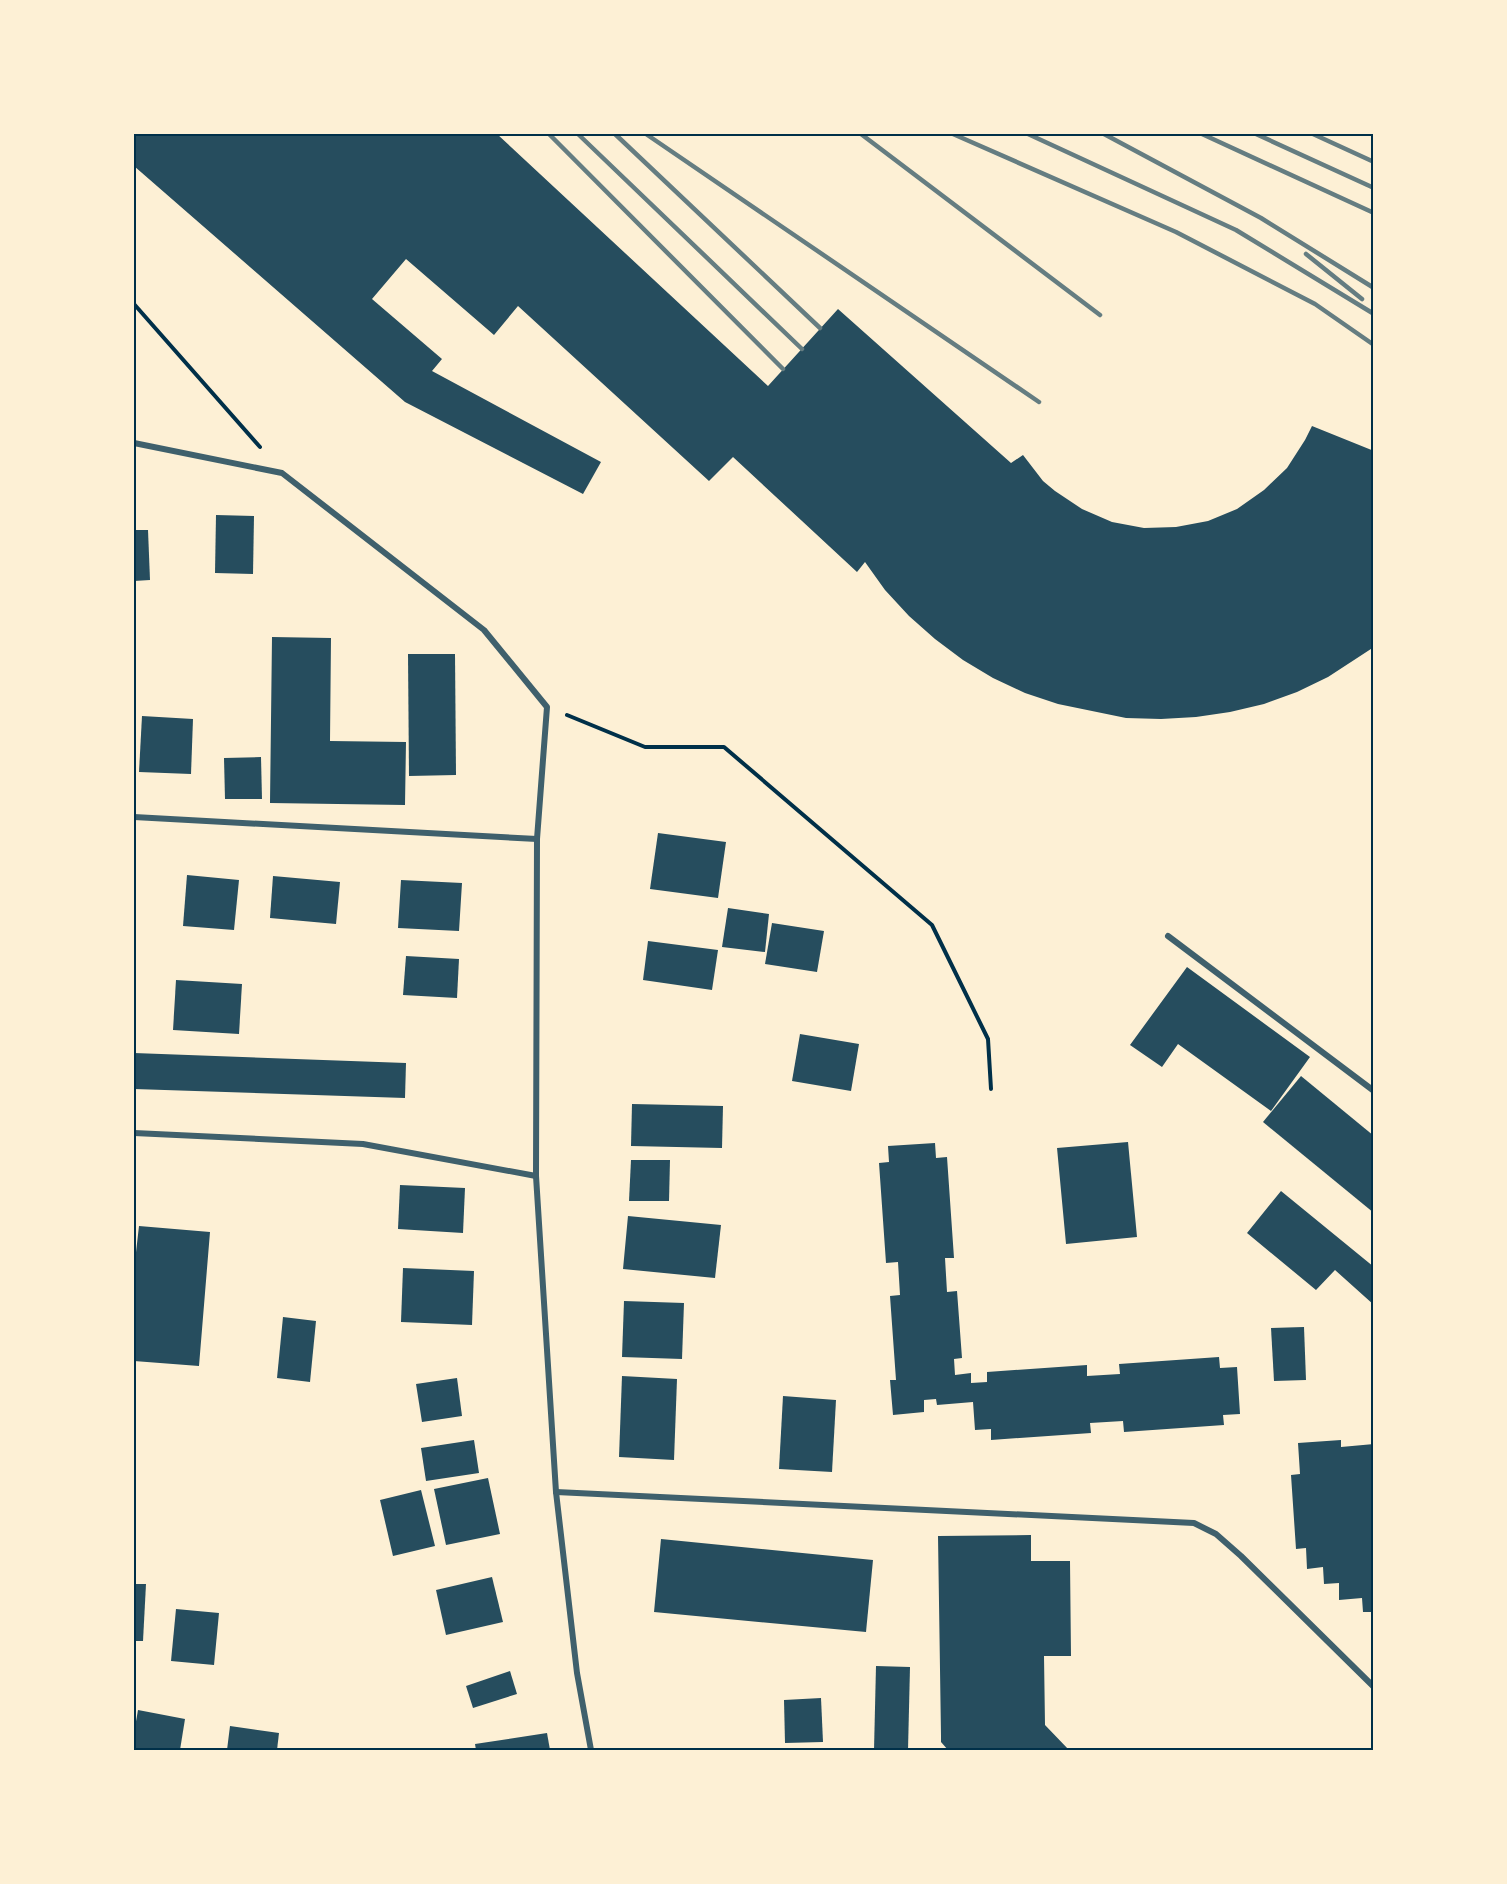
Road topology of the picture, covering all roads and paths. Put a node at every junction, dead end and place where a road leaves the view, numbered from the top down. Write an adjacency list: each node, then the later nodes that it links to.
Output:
1 (134, 304): 3 (path)
2 (134, 443): 3 (street)
3 (282, 473): 4 (street)
4 (546, 707): 6 (street); 8 (path)
5 (134, 817): 6 (street)
6 (537, 839): 11 (street)
7 (1168, 936): 9 (street)
8 (991, 1089)
9 (1374, 1091)
10 (134, 1133): 11 (street)
11 (536, 1176): 12 (street)
12 (556, 1491): 13 (street); 14 (street)
13 (1374, 1687)
14 (591, 1750)

